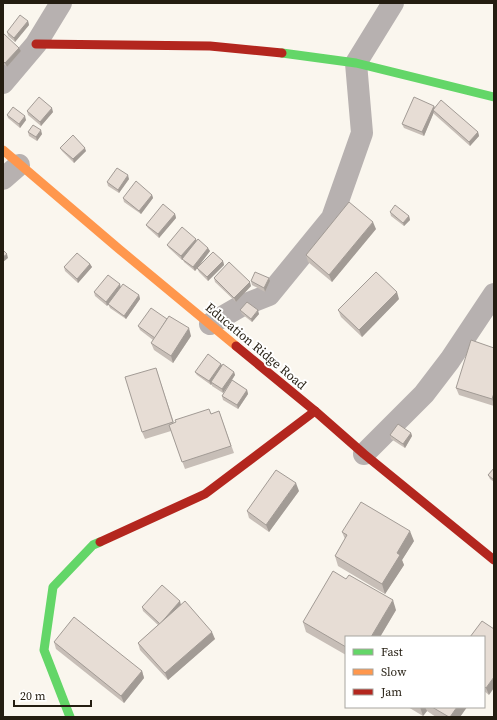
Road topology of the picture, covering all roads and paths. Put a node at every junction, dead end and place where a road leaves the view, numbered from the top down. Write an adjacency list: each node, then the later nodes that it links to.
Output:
1 (61, 3): 3 (street)
2 (393, 3): 4 (street)
3 (36, 44): 4 (street); 5 (street)
4 (356, 63): 6 (street); 11 (street)
5 (3, 83)
6 (494, 97)
7 (3, 150): 8 (street, Education Ridge Road)
8 (19, 164): 9 (street); 11 (street, Education Ridge Road)
9 (3, 179)
10 (494, 294): 13 (street)
11 (210, 324): 12 (street, Education Ridge Road)
12 (315, 411): 13 (street, Education Ridge Road); 15 (street)
13 (364, 454): 14 (street, Education Ridge Road)
14 (494, 560)
15 (70, 717)

